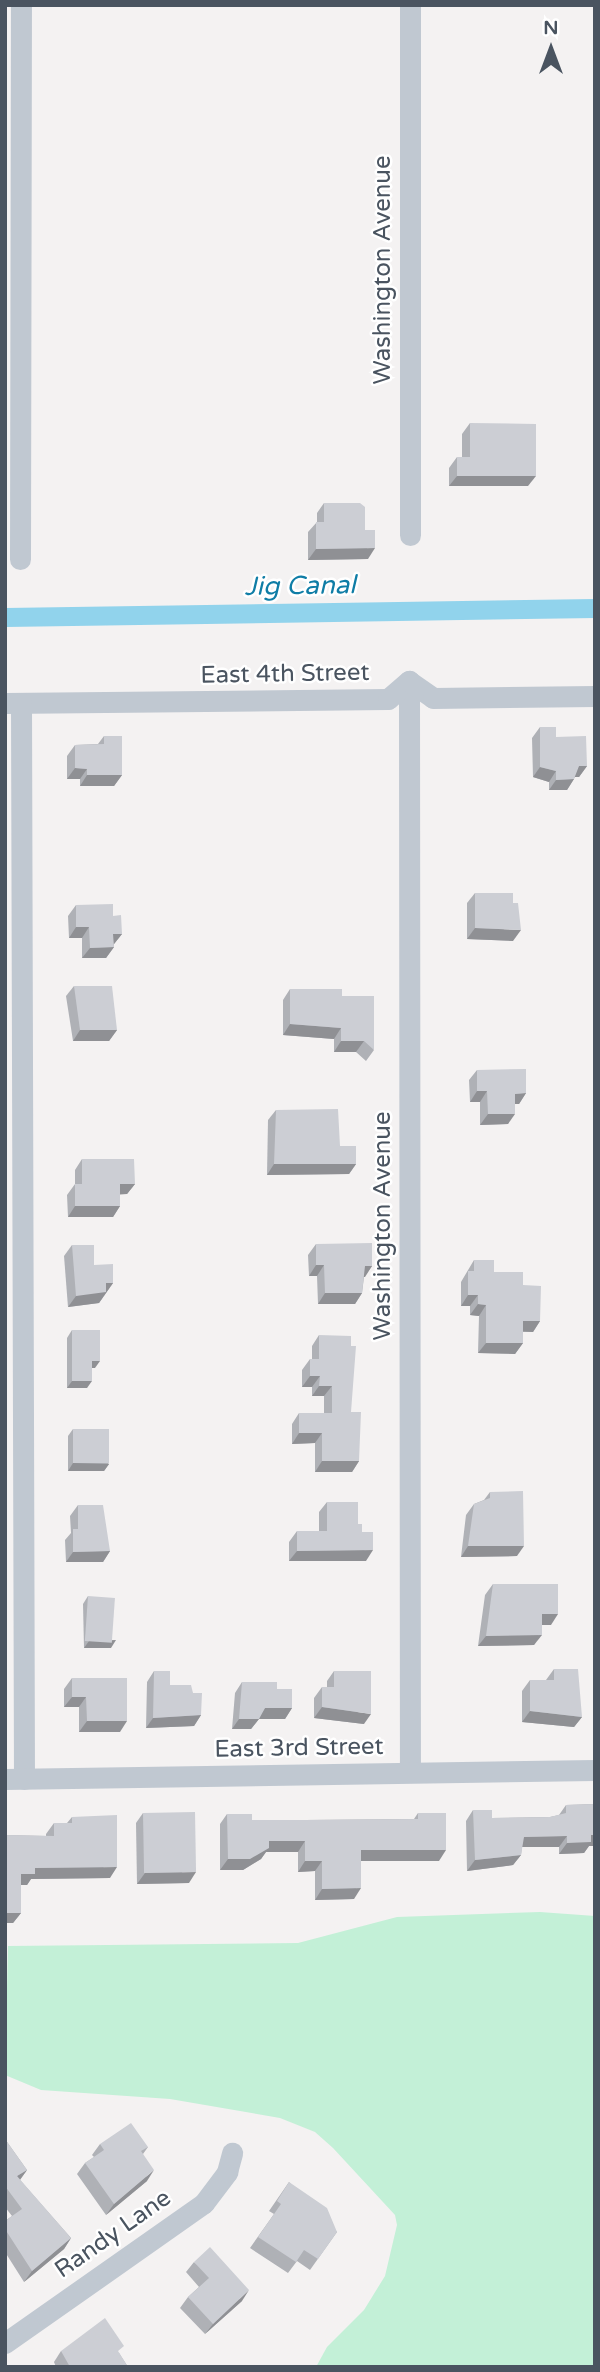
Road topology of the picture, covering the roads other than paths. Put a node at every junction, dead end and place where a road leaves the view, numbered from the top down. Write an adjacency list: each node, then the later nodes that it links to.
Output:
1 (21, 5): 4 (street)
2 (410, 5): 3 (street, Washington Avenue)
3 (410, 535)
4 (20, 559)
5 (409, 681): 6 (street); 7 (street, East 4th Street); 9 (street, Washington Avenue)
6 (595, 696)
7 (13, 703): 10 (street)
8 (595, 1770): 9 (street, East 3rd Street)
9 (410, 1771): 10 (street, East 3rd Street)
10 (14, 1779)
11 (232, 2153): 12 (street, Randy Lane)
12 (5, 2343)

